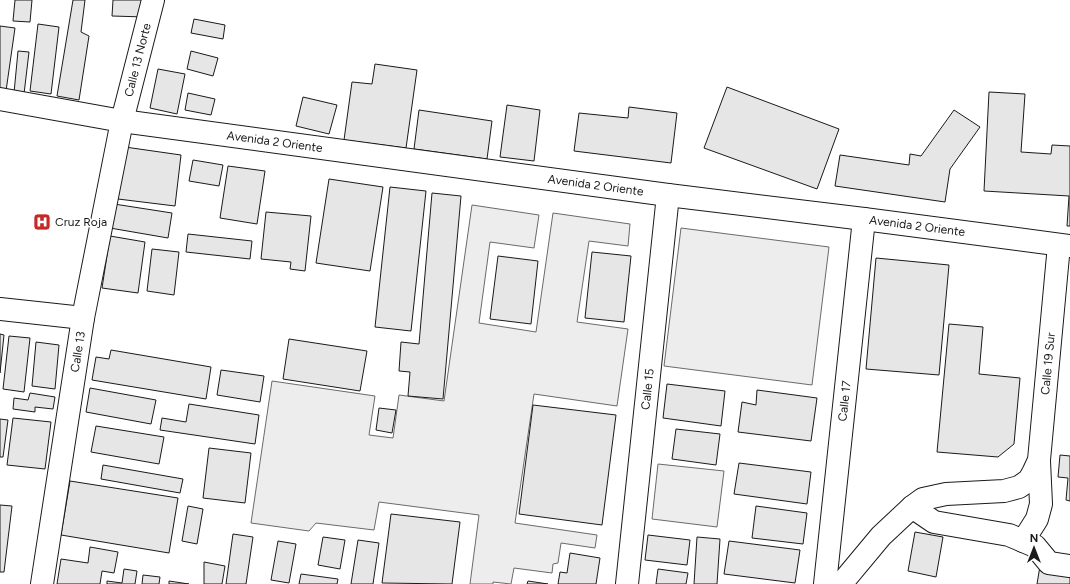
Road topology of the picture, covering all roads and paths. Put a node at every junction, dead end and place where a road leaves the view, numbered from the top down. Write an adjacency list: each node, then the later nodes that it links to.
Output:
1 (153, 0): 3 (street, Calle 13 Norte)
2 (0, 99): 3 (street, Avenida 2 Oriente)
3 (122, 120): 4 (street, Avenida 2 Oriente); 8 (street, Calle 13)
4 (668, 195): 5 (street, Avenida 2 Oriente); 14 (street, Calle 15)
5 (864, 219): 6 (street, Avenida 2 Oriente); 15 (street, Calle 17)
6 (1064, 245): 9 (street, Calle 19 Sur)
7 (0, 309): 8 (street)
8 (83, 318): 13 (street, Calle 13)
9 (1039, 460): 10 (street, Calle 19 Sur); 11 (street)
10 (912, 507): 11 (street); 16 (street)
11 (1023, 541): 12 (street)
12 (1070, 566)
13 (42, 584)
14 (627, 584)
15 (825, 584)
16 (841, 584)

